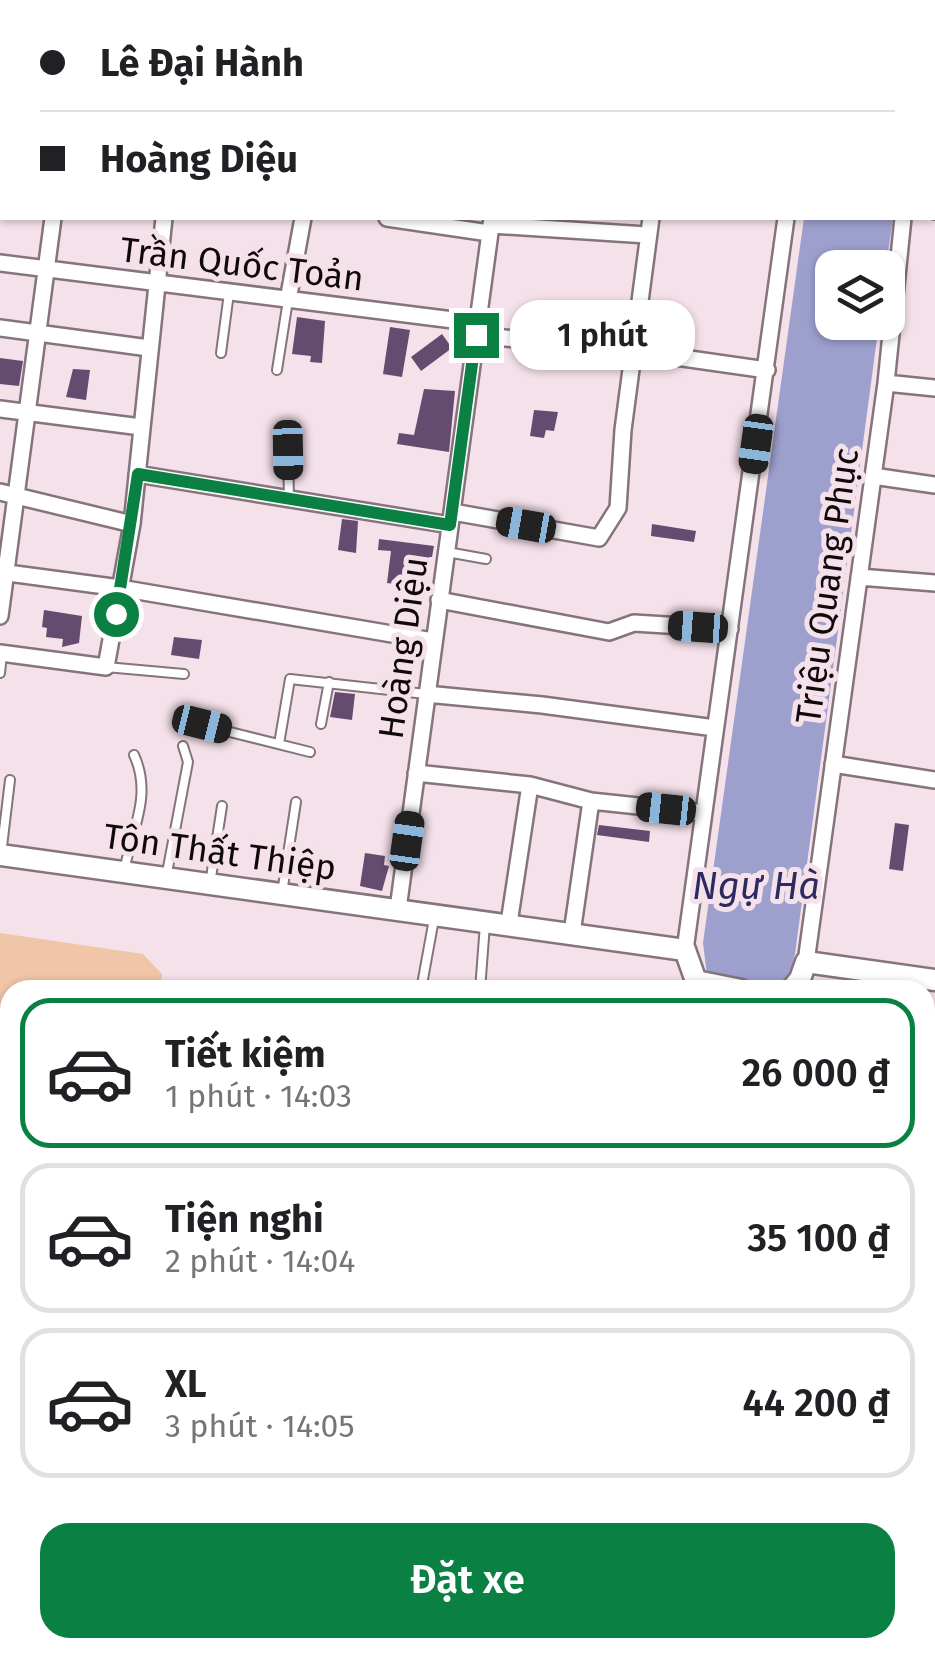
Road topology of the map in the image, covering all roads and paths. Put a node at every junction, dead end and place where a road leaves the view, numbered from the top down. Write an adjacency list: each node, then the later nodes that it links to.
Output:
1 (53, 220): 11 (street)
2 (164, 220): 12 (street)
3 (303, 220): 14 (street)
4 (416, 220): 8 (street)
5 (651, 220): 9 (street)
6 (786, 220): 22 (street)
7 (903, 220): 23 (street, Triệu Quang Phục)
8 (491, 225): 9 (street); 16 (street, Hoàng Diệu)
9 (648, 235): 19 (street)
10 (0, 263): 11 (street, Trần Quốc Toản)
11 (46, 269): 12 (street, Trần Quốc Toản); 17 (street)
12 (155, 284): 13 (street, Trần Quốc Toản); 18 (street)
13 (229, 293): 14 (street, Trần Quốc Toản); 20 (lane)
14 (288, 300): 16 (street, Trần Quốc Toản); 21 (lane)
15 (0, 328): 17 (street)
16 (476, 329): 19 (street, Trần Quốc Toản); 34 (street, Hoàng Diệu)
17 (38, 333): 18 (street); 26 (street)
18 (150, 348): 27 (street)
19 (634, 351): 22 (street, Trần Quốc Toản); 34 (street)
20 (221, 353)
21 (277, 370)
22 (767, 370): 44 (street)
23 (886, 383): 24 (street); 30 (street, Triệu Quang Phục)
24 (935, 388)
25 (0, 410): 26 (street)
26 (28, 414): 27 (street); 32 (street)
27 (141, 426): 29 (street)
28 (288, 450): 33 (lane)
29 (138, 474): 33 (street); 35 (street)
30 (873, 476): 31 (street); 39 (street, Triệu Quang Phục)
31 (935, 484)
32 (8, 493): 35 (street); 38 (street)
33 (288, 500): 34 (street)
34 (452, 518): 36 (street, Hoàng Diệu)
35 (132, 524): 41 (street)
36 (447, 552): 37 (lane); 42 (street, Hoàng Diệu)
37 (486, 560)
38 (3, 573): 41 (street); 43 (street)
39 (859, 576): 40 (street); 59 (street, Triệu Quang Phục)
40 (935, 583)
41 (120, 588): 45 (street); 47 (street)
42 (439, 600): 44 (street); 45 (street, Hoàng Diệu)
43 (0, 616)
44 (730, 630): 54 (street)
45 (433, 641): 51 (street, Hoàng Diệu)
46 (1, 654): 47 (street); 48 (lane)
47 (106, 667): 49 (lane)
48 (0, 672)
49 (184, 674)
50 (330, 682): 51 (lane); 53 (lane); 55 (lane)
51 (426, 694): 54 (street); 60 (street, Hoàng Diệu)
52 (202, 724): 55 (lane)
53 (321, 724)
54 (716, 728): 67 (street)
55 (278, 744): 57 (lane)
56 (184, 746): 70 (lane)
57 (310, 752)
58 (134, 755): 69 (lane)
59 (833, 764): 62 (street); 79 (street, Triệu Quang Phục)
60 (416, 773): 63 (street); 73 (street, Hoàng Diệu)
61 (10, 780): 68 (lane)
62 (935, 780)
63 (530, 785): 64 (street); 76 (street)
64 (591, 801): 67 (street); 77 (street)
65 (296, 802): 72 (lane)
66 (222, 806): 71 (lane)
67 (704, 813): 78 (street)
68 (0, 856): 69 (street, Tôn Thất Thiệp)
69 (124, 872): 70 (street, Tôn Thất Thiệp)
70 (166, 878): 71 (street, Tôn Thất Thiệp)
71 (210, 884): 72 (street, Tôn Thất Thiệp)
72 (282, 893): 73 (street, Tôn Thất Thiệp)
73 (398, 909): 74 (street, Tôn Thất Thiệp)
74 (435, 914): 75 (street, Tôn Thất Thiệp); 80 (lane)
75 (485, 922): 76 (street, Tôn Thất Thiệp); 81 (lane)
76 (509, 924): 77 (street, Tôn Thất Thiệp)
77 (572, 932): 78 (street, Tôn Thất Thiệp)
78 (685, 950): 82 (street)
79 (806, 962): 83 (street); 84 (street)
80 (423, 980)
81 (481, 980)
82 (696, 980)
83 (799, 980)
84 (935, 980)

